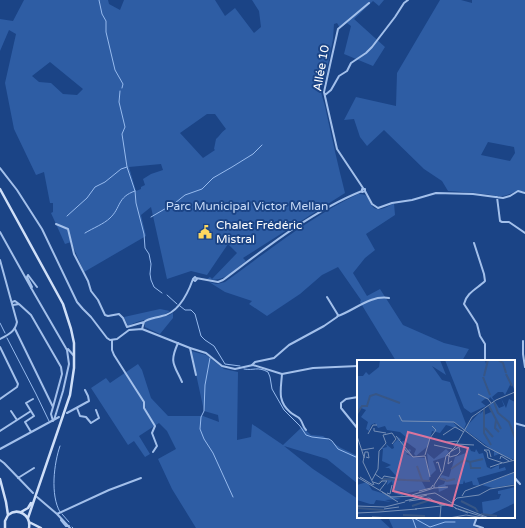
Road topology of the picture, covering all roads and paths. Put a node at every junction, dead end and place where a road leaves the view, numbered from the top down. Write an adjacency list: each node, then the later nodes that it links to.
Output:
1 (408, 0): 3 (street)
2 (369, 3): 3 (street, Allée 10)
3 (324, 95): 7 (street, Allée 10)
4 (0, 168): 28 (street)
5 (0, 186): 10 (main road)
6 (0, 189): 10 (main road)
7 (363, 190): 9 (street); 24 (street)
8 (525, 193): 9 (street)
9 (497, 197): 13 (street)
10 (12, 210): 34 (main road)
11 (56, 224): 24 (street)
12 (0, 232): 16 (street)
13 (525, 233)
14 (474, 243): 35 (street)
15 (0, 260): 20 (street)
16 (31, 288): 17 (street); 31 (street)
17 (36, 288)
18 (327, 297): 23 (street)
19 (389, 298): 23 (street)
20 (12, 302): 21 (street); 22 (street)
21 (19, 304): 22 (street); 46 (street)
22 (13, 306): 25 (street)
23 (338, 316): 36 (street)
24 (144, 322): 26 (street)
25 (15, 329): 27 (street); 46 (street)
26 (142, 329): 28 (street); 30 (street)
27 (0, 339)
28 (112, 340): 66 (street)
29 (523, 341): 38 (street)
30 (178, 343): 33 (street); 41 (street)
31 (66, 346): 34 (street); 55 (street)
32 (0, 347): 44 (street)
33 (190, 348): 36 (street); 40 (street)
34 (75, 356): 76 (main road)
35 (485, 360)
36 (252, 365): 39 (street)
37 (357, 366): 39 (street)
38 (525, 367)
39 (282, 374): 62 (street)
40 (196, 375)
41 (182, 382)
42 (85, 390): 47 (street)
43 (357, 397): 60 (street)
44 (0, 398)
45 (33, 399): 50 (street)
46 (53, 407): 55 (street)
47 (77, 408): 48 (street); 51 (street)
48 (96, 410)
49 (11, 411): 54 (street)
50 (31, 411): 52 (street); 56 (street)
51 (66, 413)
52 (22, 417): 54 (street); 56 (street)
53 (59, 417): 55 (street)
54 (17, 420): 61 (street)
55 (53, 420): 64 (street)
56 (25, 422): 64 (street)
57 (515, 423): 59 (street)
58 (0, 425): 61 (street)
59 (525, 426)
60 (357, 427)
61 (3, 429): 63 (street)
62 (306, 430)
63 (0, 431)
64 (31, 432): 65 (street)
65 (0, 449)
66 (153, 452)
67 (0, 462): 69 (street)
68 (34, 468): 69 (street)
69 (18, 478): 74 (street)
70 (141, 478): 80 (street)
71 (515, 478): 73 (street)
72 (0, 479): 77 (main road)
73 (520, 484)
74 (33, 493)
75 (37, 497): 80 (street)
76 (33, 501): 79 (main road); 82 (main road)
77 (6, 502): 78 (main road); 81 (main road)
78 (14, 512): 79 (main road); 81 (main road)
79 (21, 512): 82 (main road)
80 (57, 514): 85 (street)
81 (8, 515): 86 (main road)
82 (28, 518): 84 (main road)
83 (477, 518): 89 (street)
84 (29, 522): 87 (main road); 88 (main road)
85 (69, 527)
86 (5, 528)
87 (29, 528)
88 (41, 528)
89 (483, 528)

